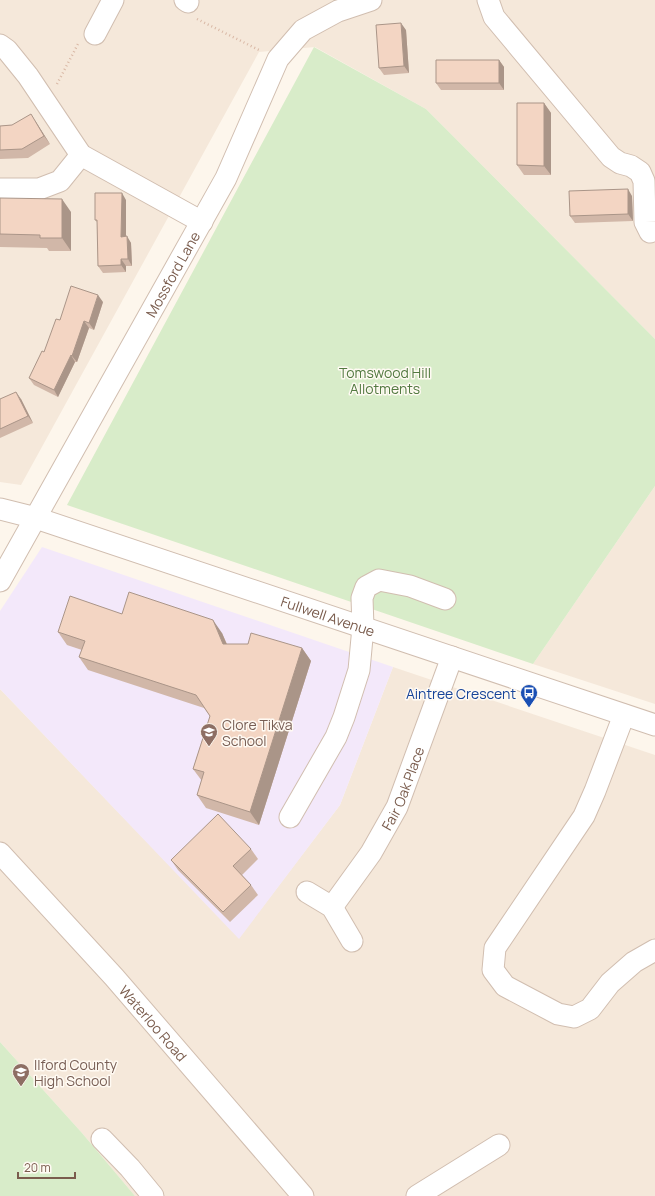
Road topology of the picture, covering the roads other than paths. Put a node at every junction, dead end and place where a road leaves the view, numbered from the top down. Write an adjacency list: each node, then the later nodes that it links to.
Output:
1 (113, 0): 4 (street)
2 (371, 0): 8 (street, Mossford Lane)
3 (488, 0): 9 (street)
4 (95, 34)
5 (0, 45): 6 (street)
6 (81, 155): 7 (street); 8 (street)
7 (0, 189)
8 (202, 222): 11 (street, Mossford Lane)
9 (650, 232)
10 (0, 508): 11 (street, Fullwell Avenue)
11 (36, 518): 12 (street, Mossford Lane); 14 (street, Fullwell Avenue)
12 (0, 581)
13 (445, 599): 14 (street)
14 (363, 627): 15 (street, Fullwell Avenue); 18 (street)
15 (452, 657): 16 (street, Fullwell Avenue); 21 (street, Fair Oak Place)
16 (624, 715): 17 (street, Fullwell Avenue); 23 (street)
17 (655, 725)
18 (290, 817)
19 (0, 853): 27 (street, Waterloo Road)
20 (307, 892): 21 (street)
21 (332, 907): 22 (street)
22 (352, 940)
23 (655, 950)
24 (102, 1138): 26 (street)
25 (499, 1145): 28 (street)
26 (153, 1196)
27 (302, 1196)
28 (416, 1196)

